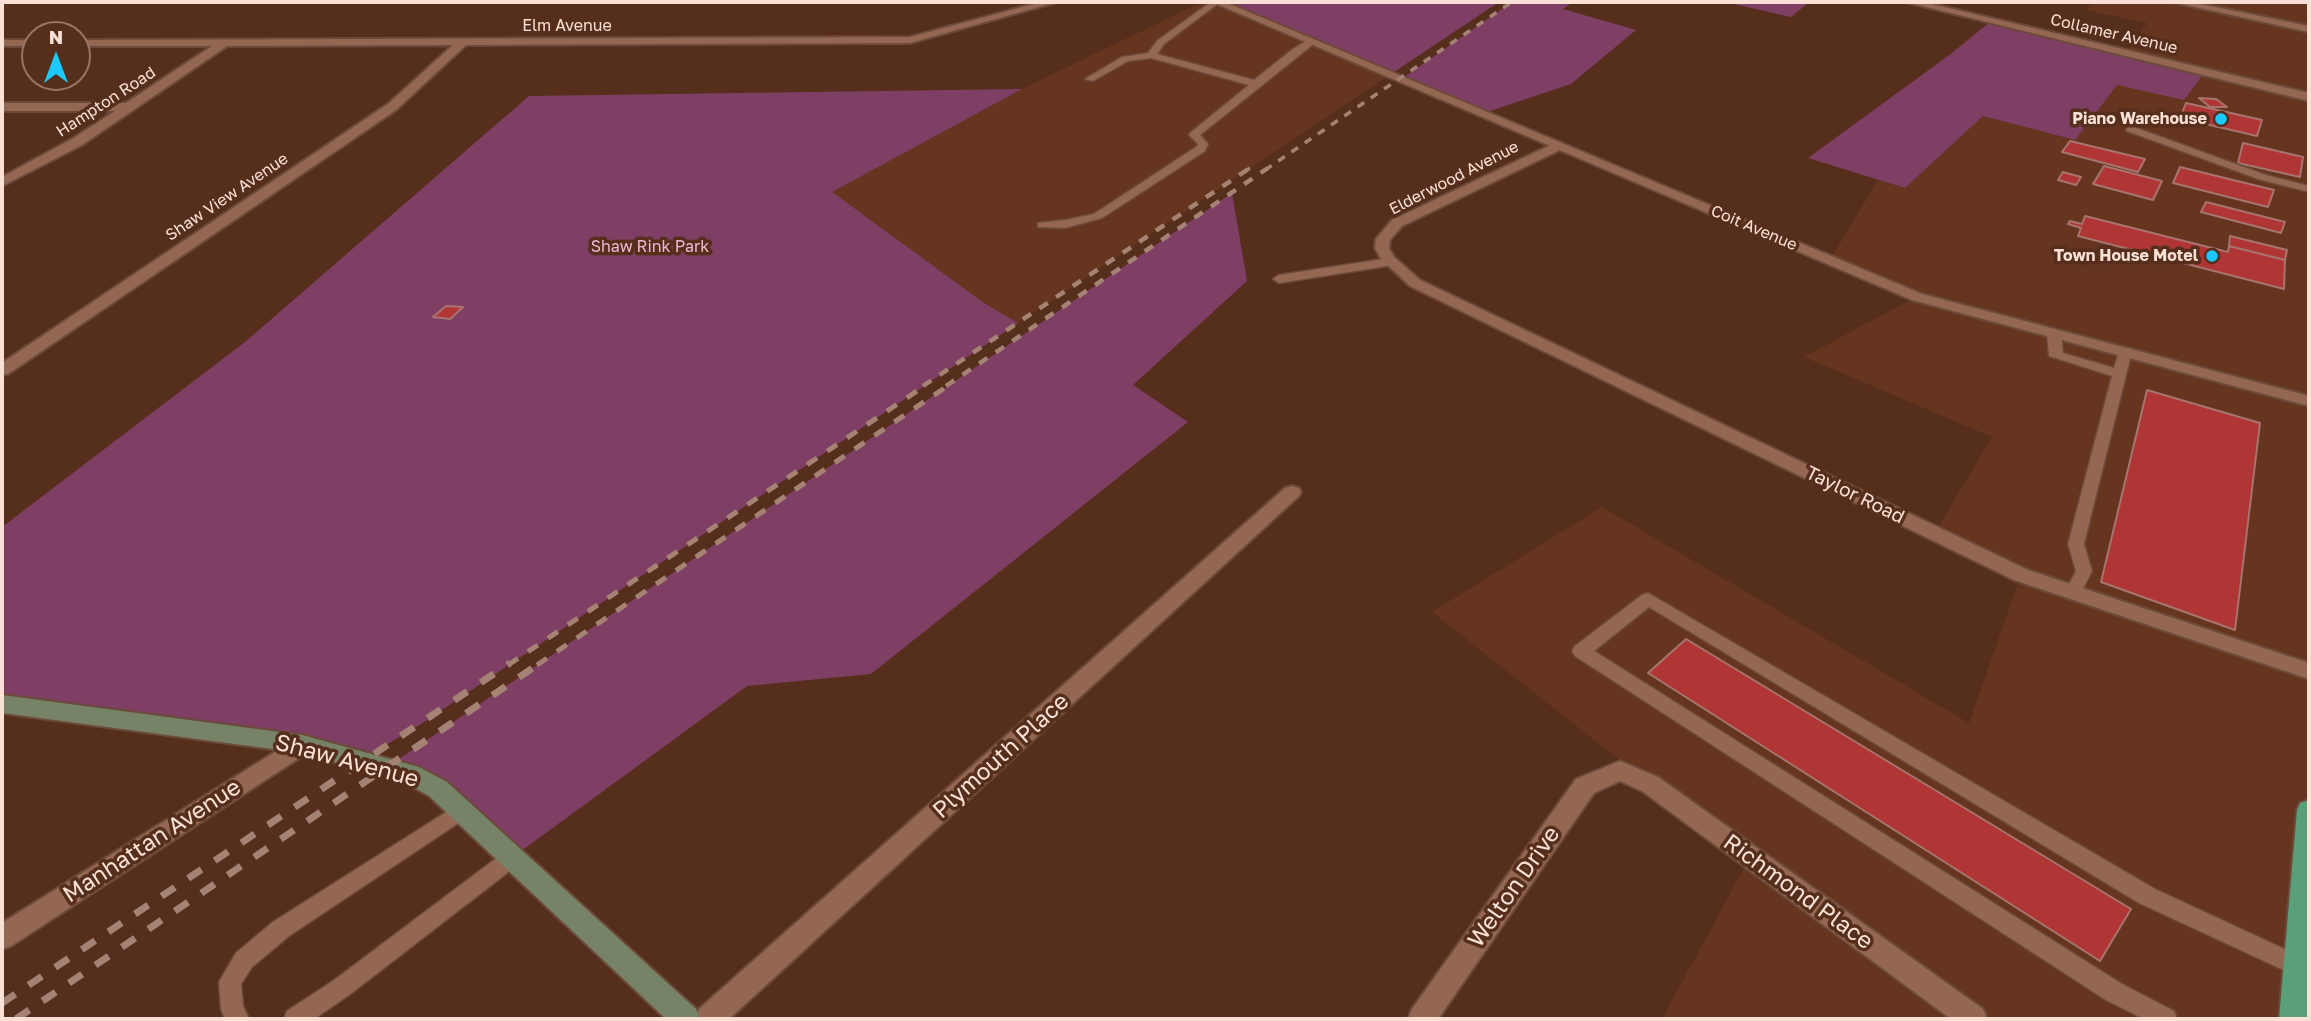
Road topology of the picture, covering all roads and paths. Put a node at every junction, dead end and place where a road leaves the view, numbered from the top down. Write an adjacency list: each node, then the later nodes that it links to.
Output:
1 (1052, 2): 6 (street, Elm Avenue)
2 (1216, 2): 11 (street, Coit Avenue); 12 (lane)
3 (1911, 2): 15 (street, Collamer Avenue)
4 (2177, 2): 5 (street)
5 (2309, 29)
6 (463, 42): 10 (street, Elm Avenue); 27 (street, Shaw View Avenue)
7 (2, 43): 8 (street)
8 (21, 43)
9 (91, 43): 10 (street, Elm Avenue)
10 (224, 43): 17 (street, Hampton Road)
11 (1311, 43): 14 (lane); 19 (street, Coit Avenue)
12 (1151, 55): 13 (lane); 14 (lane)
13 (1090, 79)
14 (1257, 84): 22 (lane)
15 (2309, 97)
16 (2, 107): 17 (street)
17 (128, 107): 20 (street, Hampton Road)
18 (2131, 129): 21 (lane)
19 (1558, 146): 23 (street, Elderwood Avenue); 25 (street, Coit Avenue)
20 (2, 182)
21 (2309, 189)
22 (1042, 225)
23 (1390, 262): 24 (lane); 31 (street, Taylor Road)
24 (1279, 279)
25 (2054, 332): 26 (street, Coit Avenue); 28 (lane)
26 (2125, 351): 28 (lane); 29 (street, Coit Avenue)
27 (2, 370)
28 (2119, 374): 31 (lane)
29 (2309, 401)
30 (1292, 492): 44 (street, Plymouth Place)
31 (2073, 592): 32 (street, Taylor Road)
32 (2309, 671)
33 (2, 704): 34 (main road, Shaw Avenue)
34 (302, 744): 36 (main road, Shaw Avenue); 39 (street, Manhattan Avenue)
35 (1620, 771): 45 (street, Welton Drive); 46 (street, Richmond Place)
36 (462, 810): 38 (main road, Shaw Avenue); 41 (lane)
37 (2309, 810): 40 (main road)
38 (513, 858): 42 (lane); 43 (main road, Shaw Avenue)
39 (2, 937)
40 (2303, 969): 47 (lane); 48 (main road)
41 (238, 1019)
42 (295, 1019)
43 (686, 1019)
44 (709, 1019)
45 (1422, 1019)
46 (1973, 1019)
47 (2166, 1019)
48 (2293, 1019)

